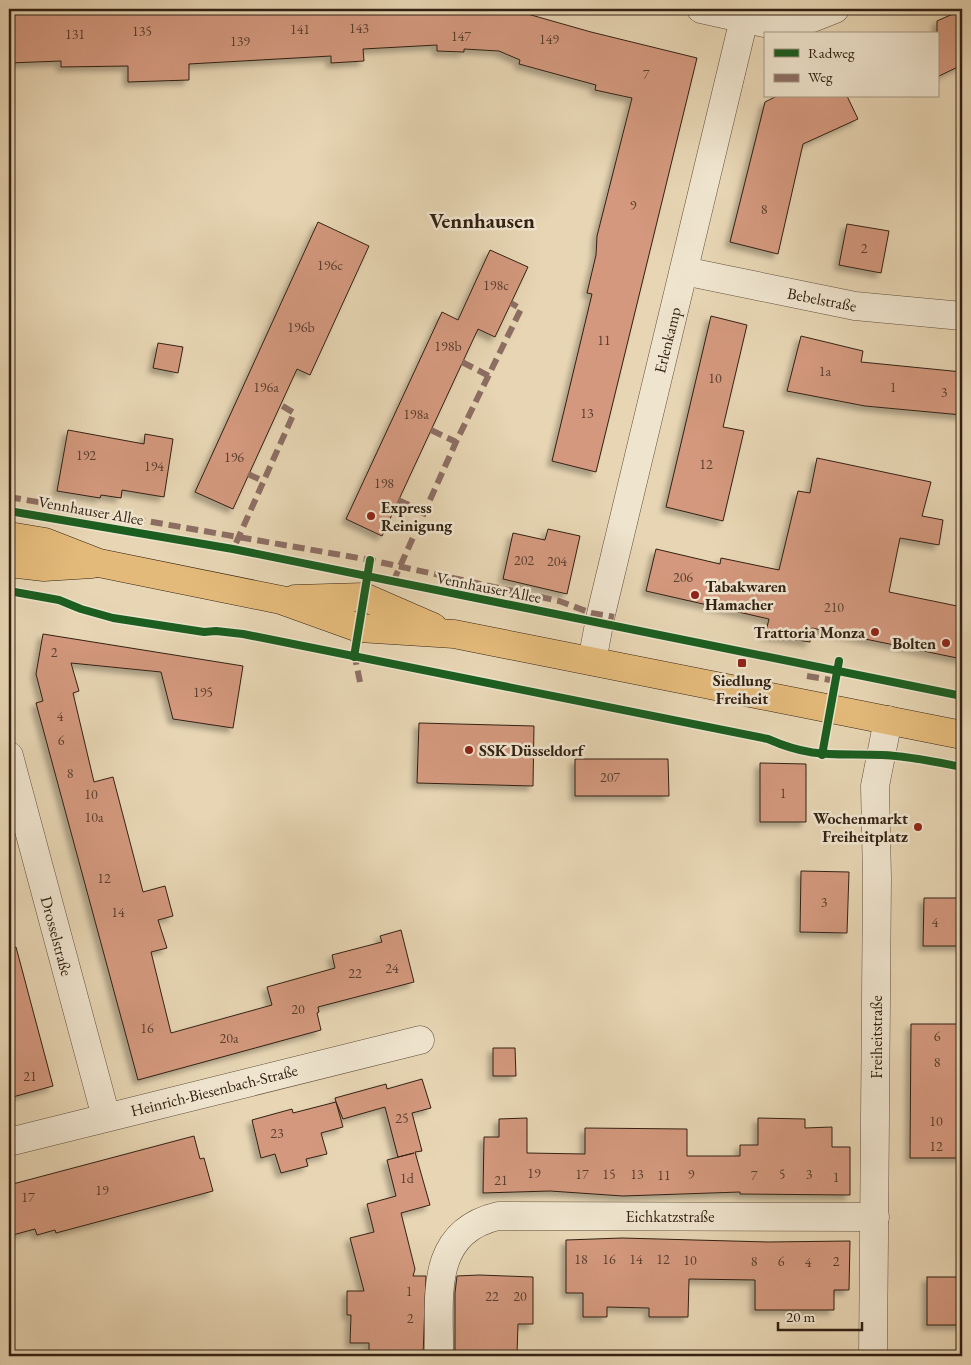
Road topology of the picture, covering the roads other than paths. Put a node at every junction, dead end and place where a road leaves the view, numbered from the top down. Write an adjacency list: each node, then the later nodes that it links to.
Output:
1 (701, 9): 3 (street)
2 (834, 9): 3 (street)
3 (744, 18): 4 (street, Erlenkamp)
4 (684, 271): 5 (street, Bebelstraße); 9 (street, Erlenkamp)
5 (962, 316)
6 (9, 536): 8 (main road)
7 (9, 562): 8 (main road)
8 (99, 563): 9 (main road)
9 (592, 662): 10 (main road)
10 (888, 720): 11 (main road); 16 (street, Freiheitstraße)
11 (962, 735)
12 (9, 756): 14 (street, Drosselstraße)
13 (420, 1040): 14 (street, Heinrich-Biesenbach-Straße)
14 (106, 1117): 15 (street, Heinrich-Biesenbach-Straße)
15 (9, 1142)
16 (875, 1217): 17 (street, Eichkatzstraße); 18 (street, Freiheitstraße)
17 (439, 1356)
18 (873, 1356)

